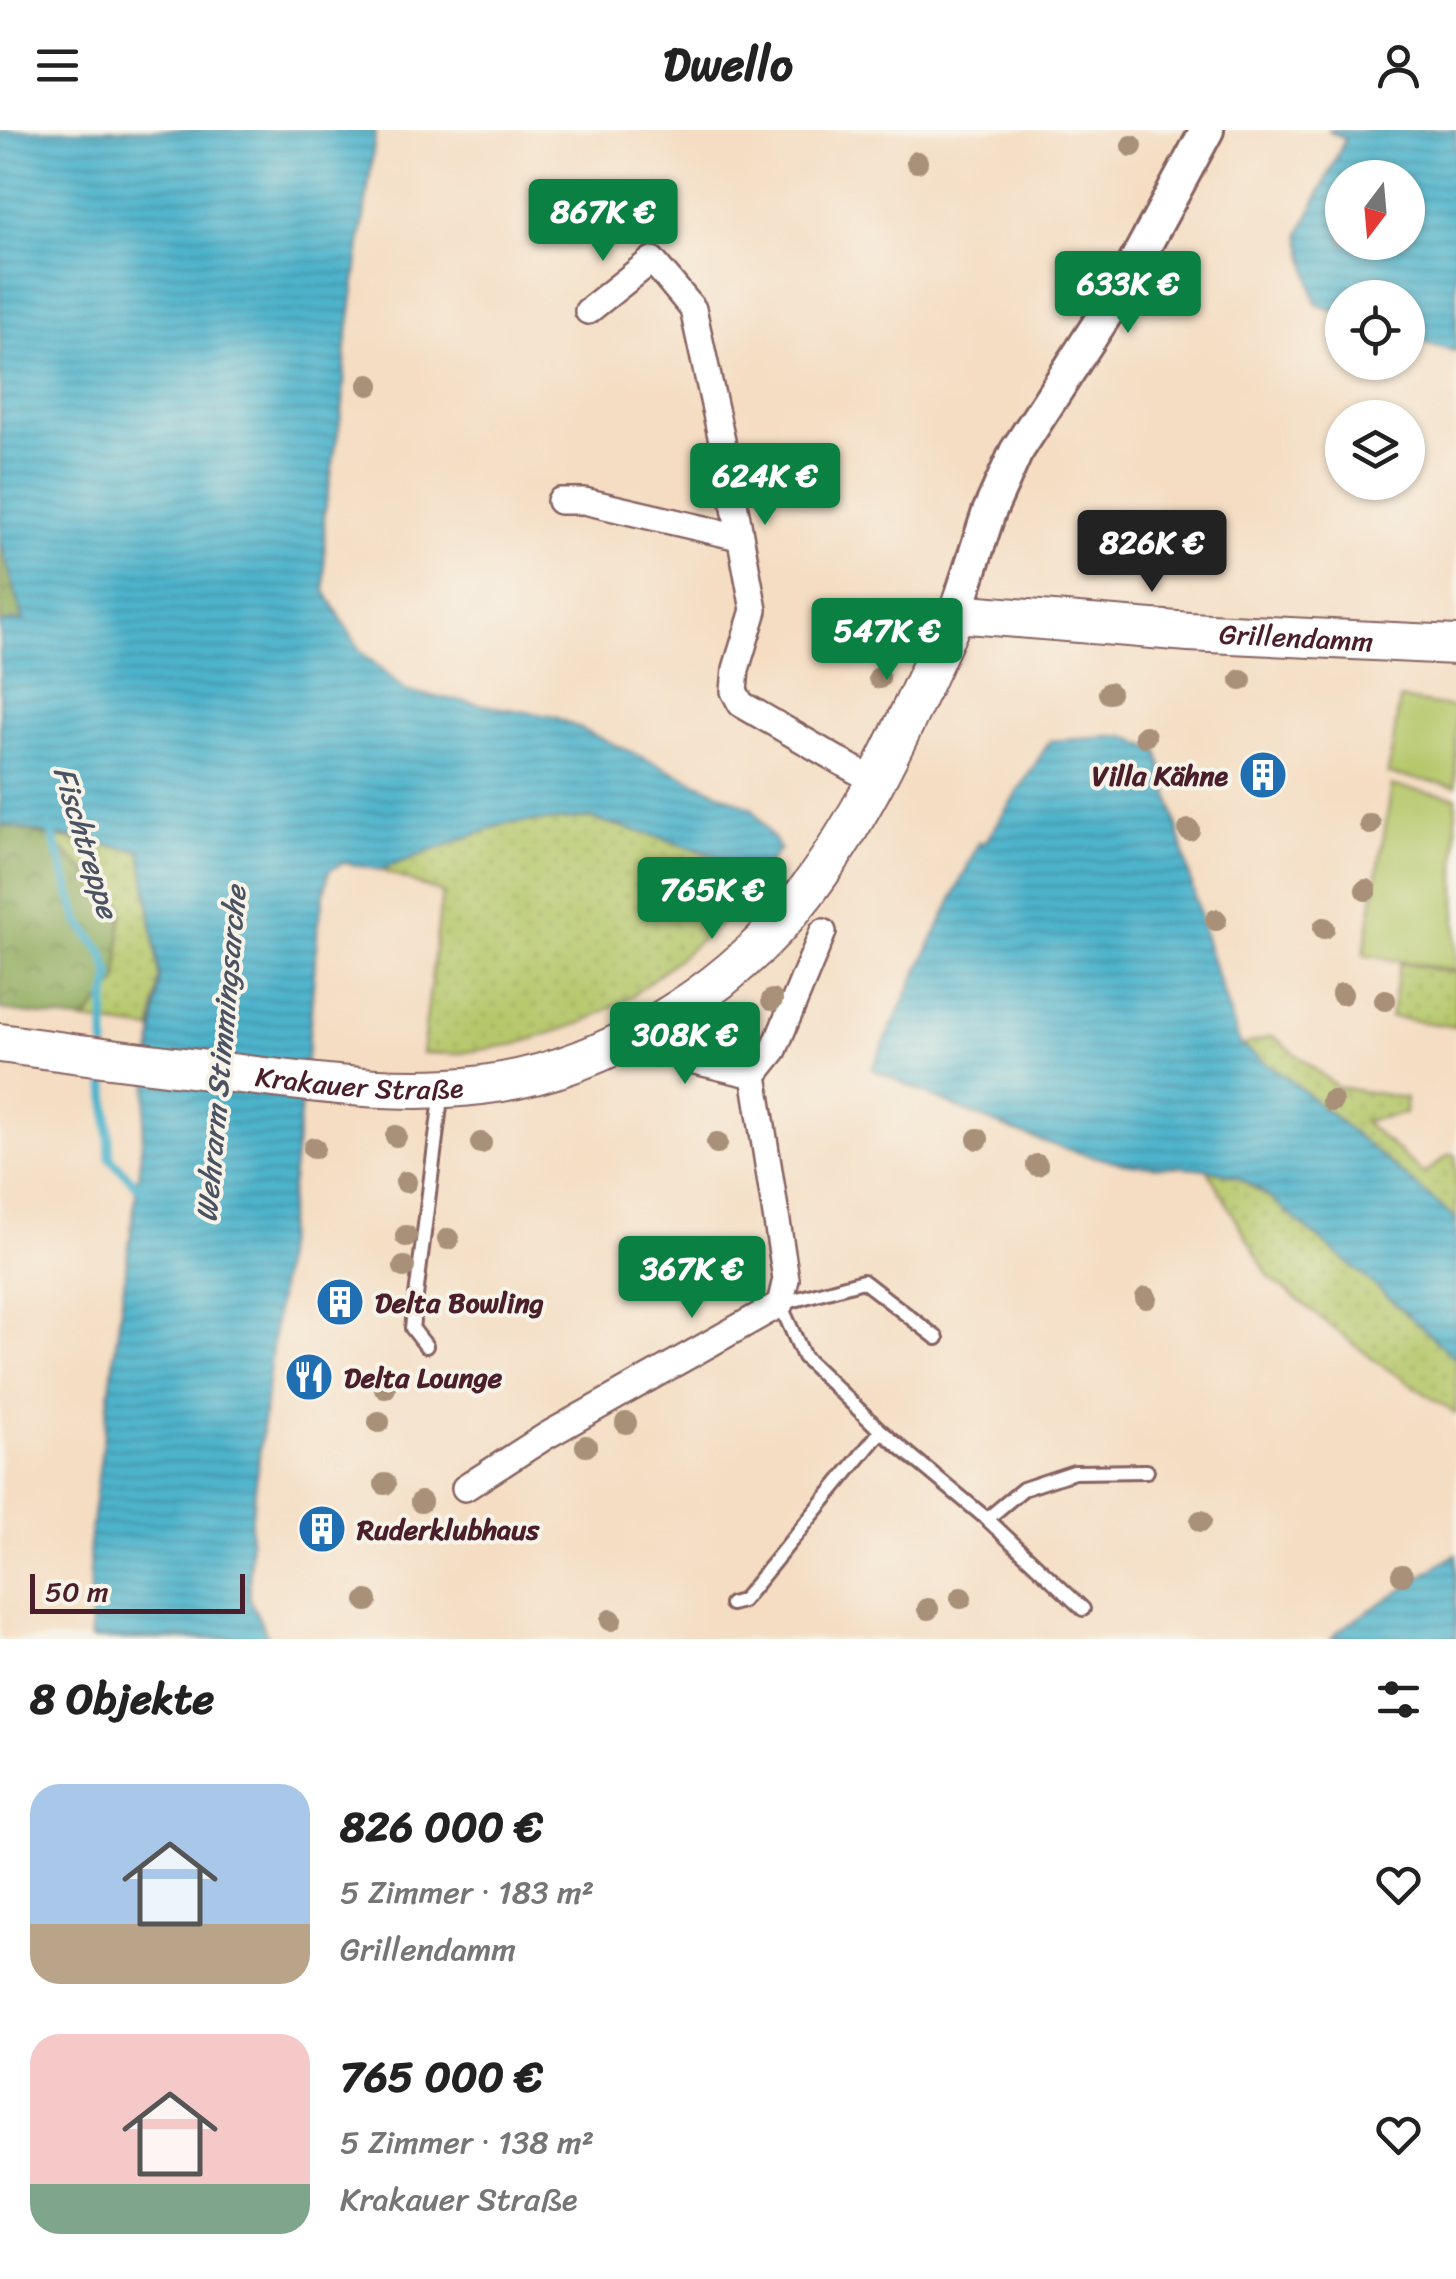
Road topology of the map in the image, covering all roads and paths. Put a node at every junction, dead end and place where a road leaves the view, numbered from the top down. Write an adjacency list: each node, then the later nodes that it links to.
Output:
1 (1207, 130): 5 (street, Krakauer Straße)
2 (588, 311): 4 (street)
3 (560, 501): 4 (street)
4 (739, 538): 7 (street)
5 (956, 613): 6 (main road, Grillendamm); 7 (main road, Krakauer Straße)
6 (1456, 645)
7 (874, 781): 9 (main road, Krakauer Straße)
8 (823, 932): 11 (street)
9 (653, 1026): 11 (street); 12 (main road, Krakauer Straße)
10 (0, 1044): 12 (main road, Krakauer Straße)
11 (754, 1075): 13 (street)
12 (442, 1088): 15 (lane)
13 (780, 1304): 14 (lane); 16 (lane); 18 (street)
14 (937, 1338)
15 (426, 1346)
16 (882, 1430): 19 (lane); 20 (lane)
17 (1146, 1472): 19 (lane)
18 (466, 1488)
19 (987, 1519): 21 (lane)
20 (731, 1604)
21 (1083, 1609)

